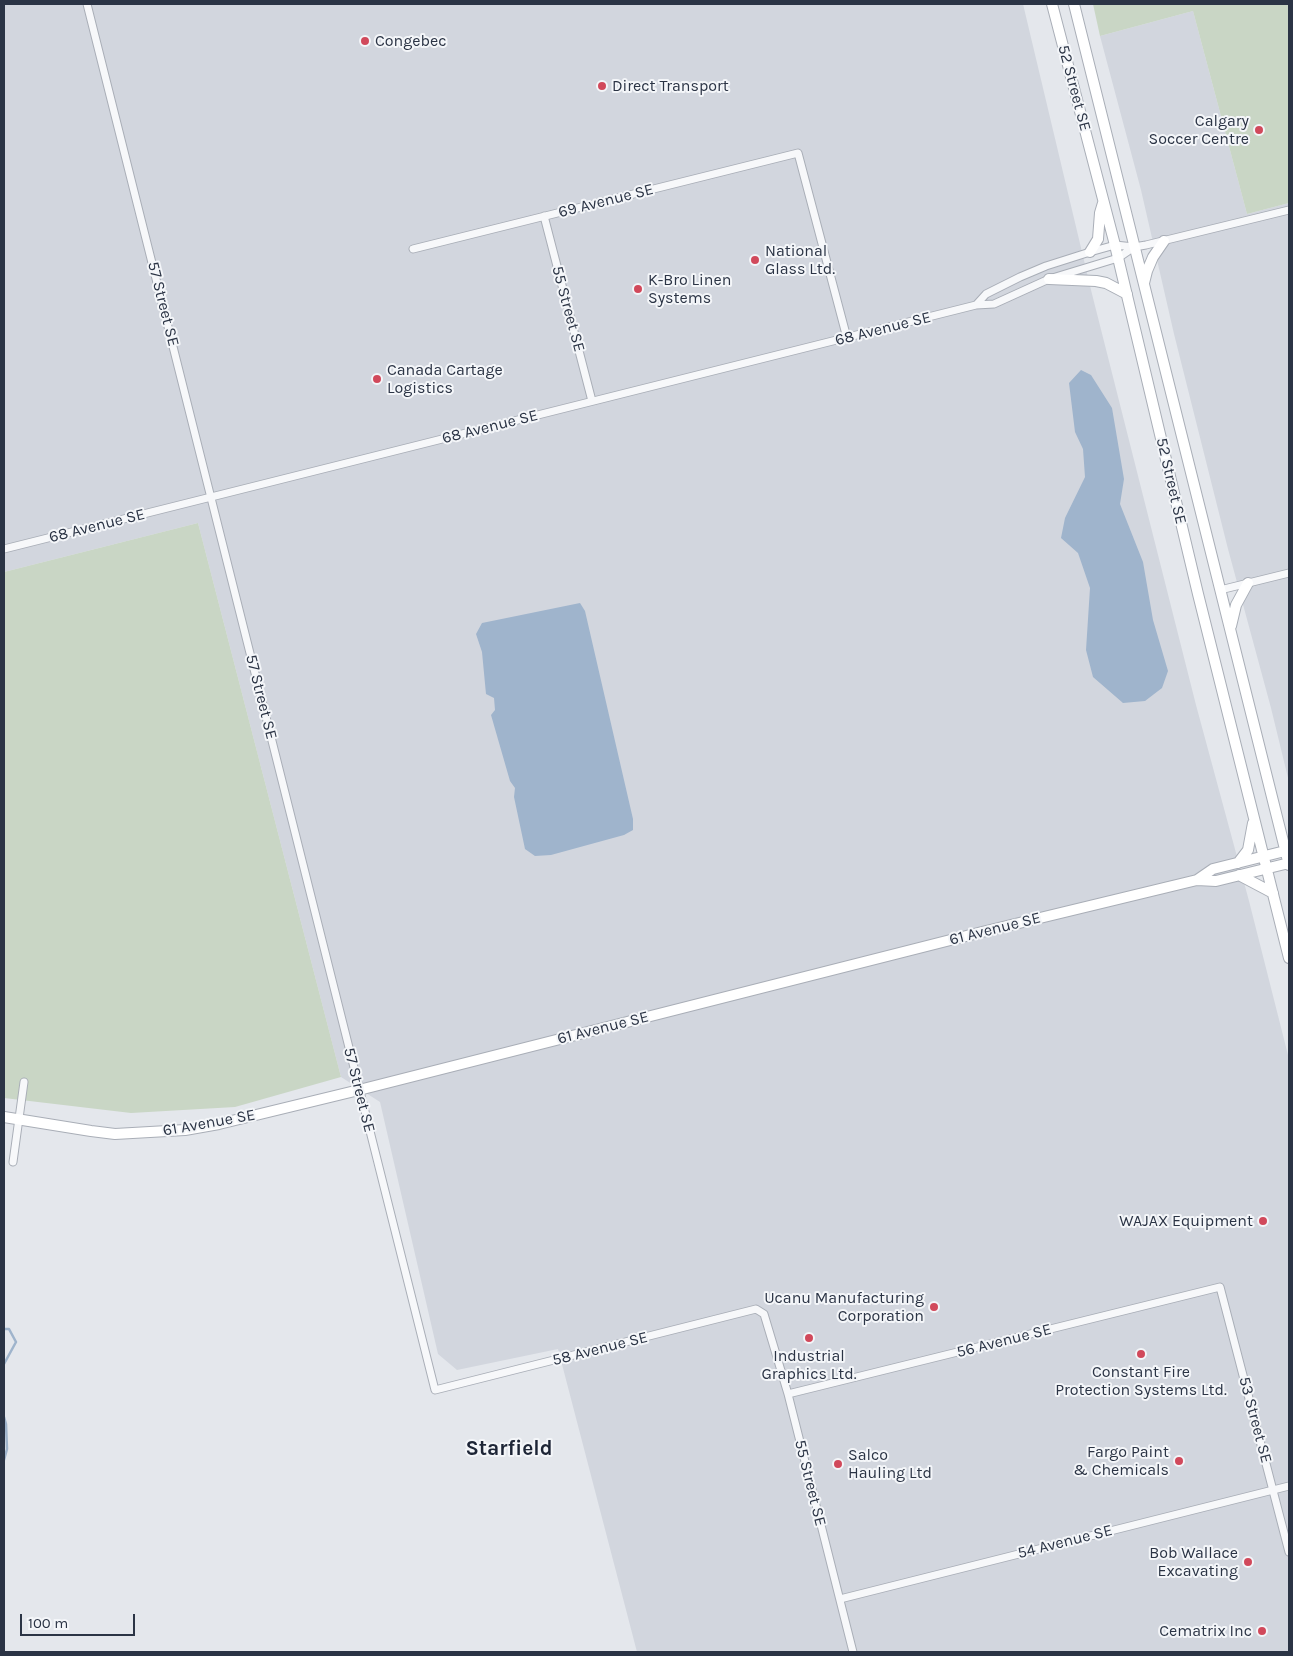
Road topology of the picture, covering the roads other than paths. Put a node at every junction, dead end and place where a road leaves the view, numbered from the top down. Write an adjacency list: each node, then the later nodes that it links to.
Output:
1 (87, 4): 19 (street, 57 Street SE)
2 (1052, 4): 4 (main road, 52 Street SE)
3 (1074, 4): 9 (main road, 52 Street SE)
4 (1104, 202): 8 (main road, 52 Street SE); 11 (main road)
5 (1289, 210): 7 (street, 68 Avenue SE)
6 (544, 216): 10 (street, 69 Avenue SE); 17 (street, 69 Avenue SE); 18 (street, 55 Street SE)
7 (1164, 241): 9 (street, 68 Avenue SE); 14 (main road)
8 (1115, 245): 9 (street, 68 Avenue SE); 11 (street, 68 Avenue SE); 12 (main road, 52 Street SE)
9 (1134, 247): 12 (street, 68 Avenue SE); 14 (main road, 52 Street SE)
10 (413, 249)
11 (1090, 252): 16 (street, 68 Avenue SE)
12 (1118, 258): 13 (street, 68 Avenue SE); 15 (main road, 52 Street SE)
13 (1049, 279): 15 (main road); 16 (street, 68 Avenue SE)
14 (1144, 284): 23 (main road, 52 Street SE)
15 (1127, 294): 25 (main road, 52 Street SE)
16 (976, 305): 17 (street, 68 Avenue SE)
17 (847, 338): 18 (street, 68 Avenue SE)
18 (592, 401): 19 (street, 68 Avenue SE)
19 (212, 497): 20 (street, 68 Avenue SE); 36 (street, 57 Street SE)
20 (4, 549)
21 (1289, 573): 22 (street)
22 (1248, 583): 23 (street); 24 (main road)
23 (1220, 590): 24 (main road, 52 Street SE)
24 (1231, 630): 26 (main road, 52 Street SE)
25 (1254, 817): 27 (main road, 52 Street SE); 28 (main road)
26 (1287, 850): 27 (main road, 61 Avenue SE); 29 (main road, 52 Street SE)
27 (1264, 857): 28 (main road, 61 Avenue SE); 30 (main road, 52 Street SE)
28 (1238, 863): 32 (main road, 61 Avenue SE)
29 (1289, 864): 30 (main road, 61 Avenue SE)
30 (1267, 869): 31 (main road, 61 Avenue SE); 33 (main road, 52 Street SE)
31 (1239, 875): 32 (main road, 61 Avenue SE); 33 (main road)
32 (1197, 880): 36 (main road, 61 Avenue SE)
33 (1273, 894): 34 (main road, 52 Street SE)
34 (1289, 958)
35 (24, 1082): 38 (street)
36 (360, 1090): 38 (main road, 61 Avenue SE); 42 (street, 57 Street SE)
37 (4, 1117): 38 (main road, 61 Avenue SE)
38 (19, 1119): 39 (street)
39 (13, 1162)
40 (1220, 1288): 43 (street, 56 Avenue SE); 45 (street, 53 Street SE)
41 (764, 1314): 42 (street, 58 Avenue SE); 43 (street, 55 Street SE)
42 (435, 1390)
43 (788, 1394): 47 (street, 55 Street SE)
44 (1289, 1486): 45 (street, 54 Avenue SE)
45 (1273, 1490): 46 (street, 53 Street SE); 47 (street, 54 Avenue SE)
46 (1289, 1552)
47 (840, 1599): 48 (street, 55 Street SE)
48 (853, 1652)

